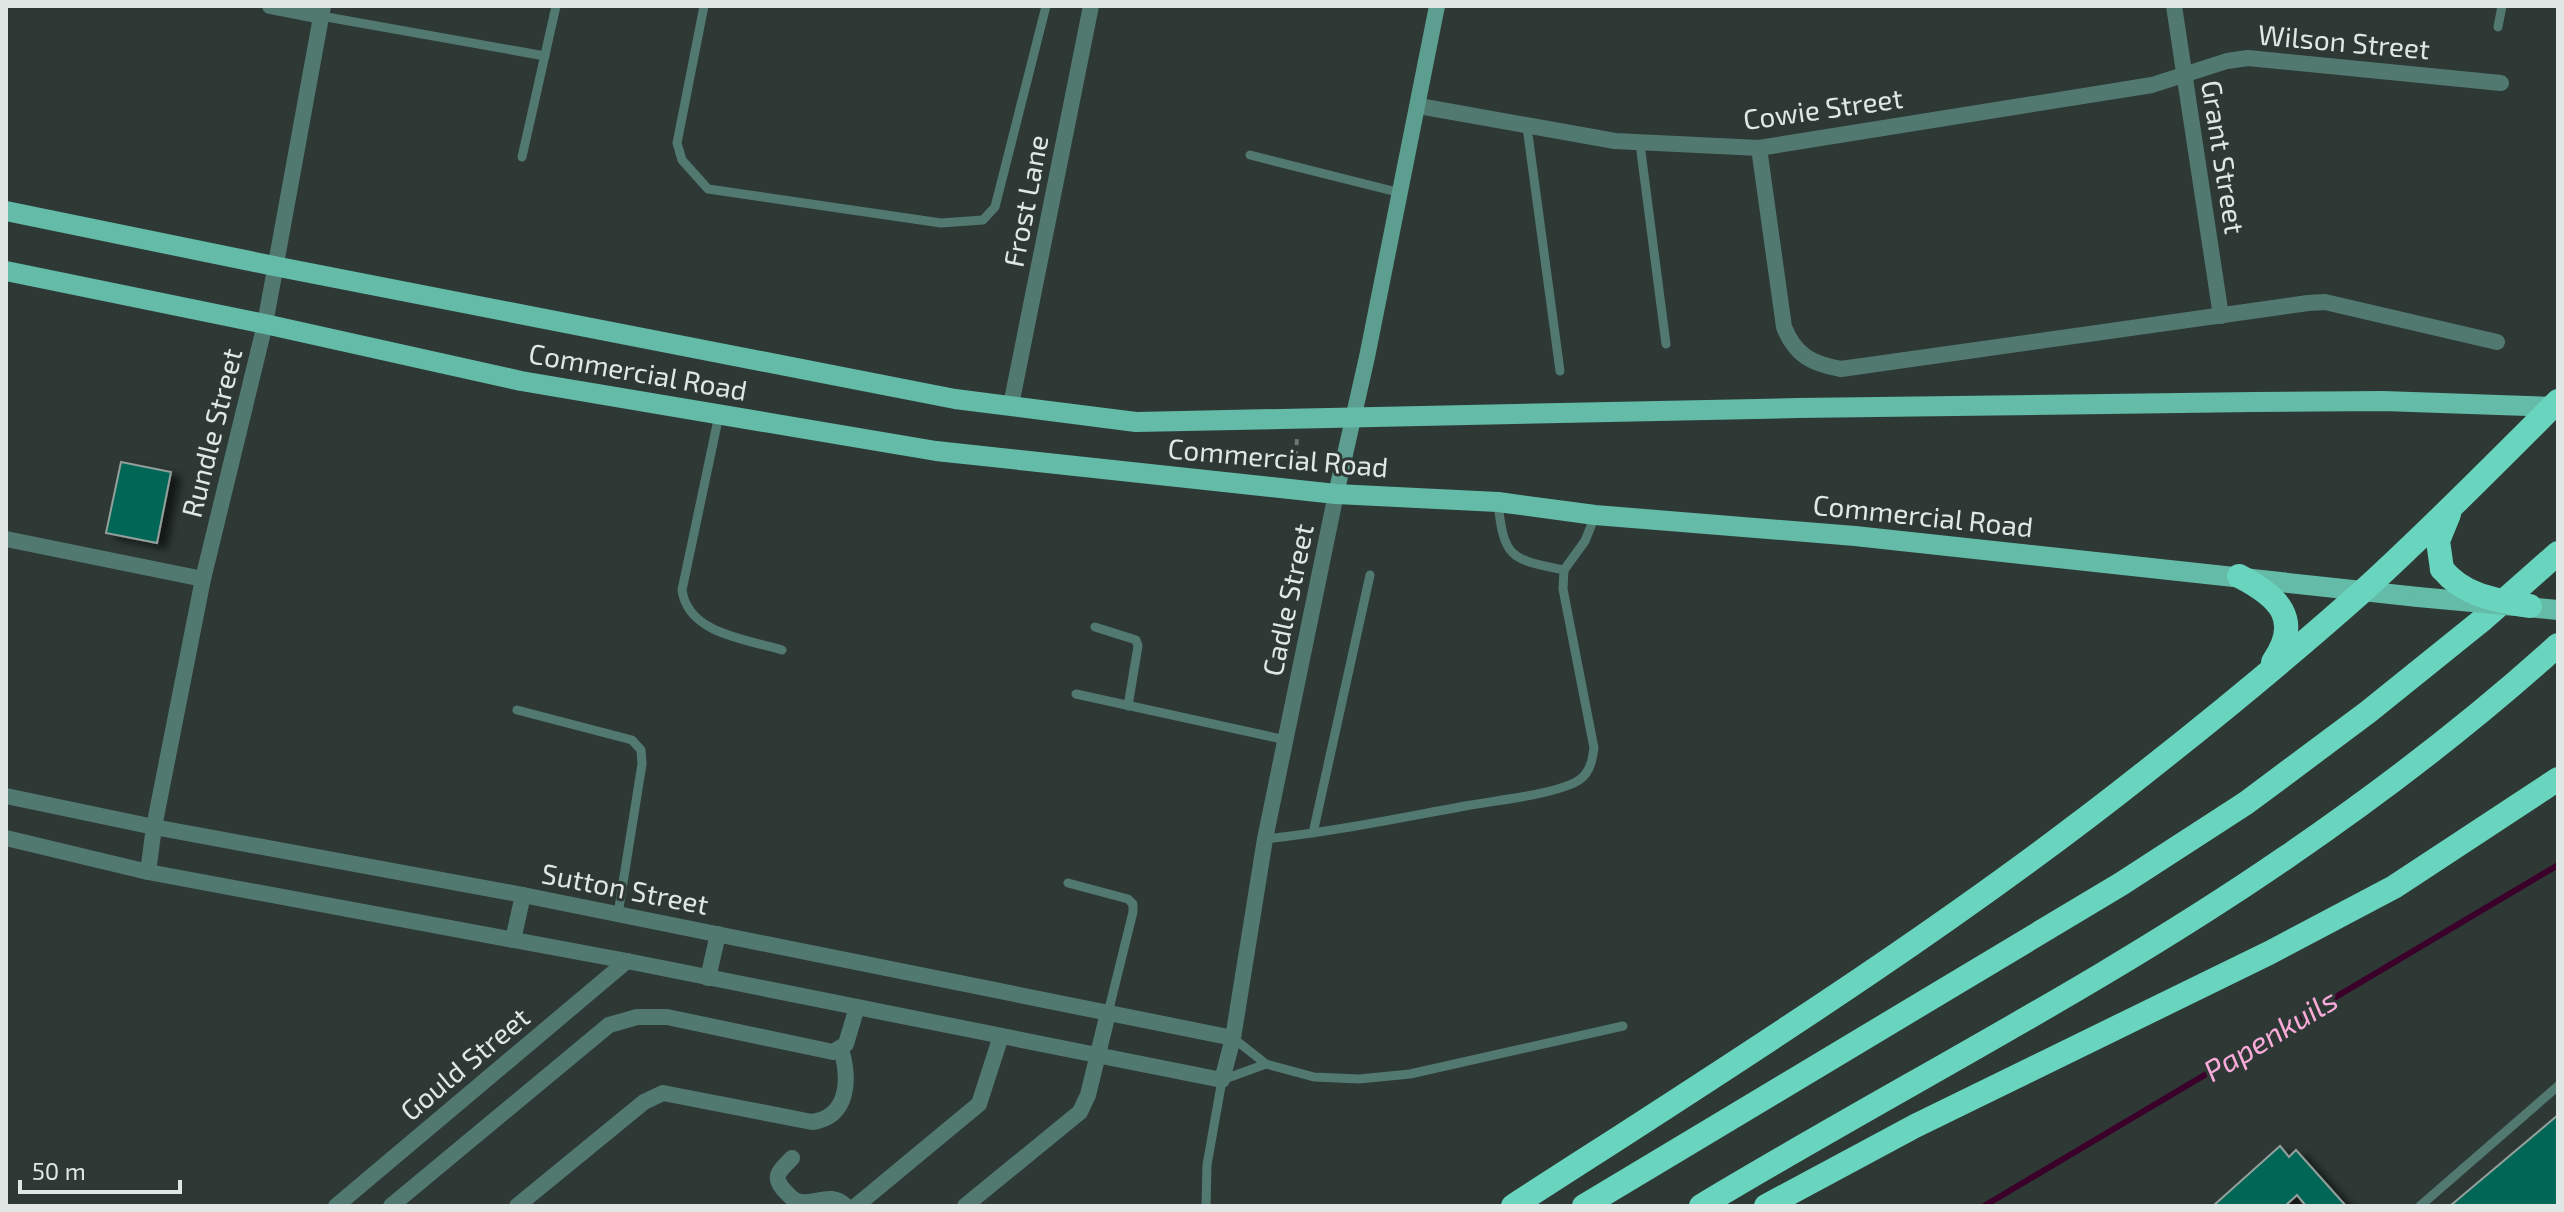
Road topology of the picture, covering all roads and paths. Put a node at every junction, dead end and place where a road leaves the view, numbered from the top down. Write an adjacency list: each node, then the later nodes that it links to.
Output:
1 (270, 6): 9 (street)
2 (556, 6): 11 (lane)
3 (704, 6): 4 (lane)
4 (1046, 6)
5 (1091, 6): 29 (street, Frost Lane)
6 (1437, 6): 14 (street, Cadle Street)
7 (2174, 6): 12 (street, Grant Street)
8 (2502, 6): 10 (lane)
9 (322, 11): 11 (lane); 22 (street, Rundle Street)
10 (2498, 27)
11 (545, 56): 19 (lane)
12 (2184, 74): 13 (street, Wilson Street); 17 (street, Cowie Street); 24 (street, Grant Street)
13 (2501, 83)
14 (1419, 106): 15 (street, Cowie Street); 20 (street, Cadle Street)
15 (1527, 127): 16 (street, Cowie Street); 28 (lane)
16 (1640, 144): 17 (street, Cowie Street); 27 (lane)
17 (1759, 148): 24 (street)
18 (1250, 155): 20 (lane)
19 (522, 157)
20 (1401, 193): 32 (street, Cadle Street)
21 (6, 211): 22 (main road, Commercial Road)
22 (274, 266): 25 (street, Rundle Street); 29 (main road, Commercial Road)
23 (6, 271): 25 (main road, Commercial Road)
24 (2221, 316): 26 (street)
25 (265, 324): 31 (main road, Commercial Road); 44 (street, Rundle Street)
26 (2497, 342)
27 (1666, 344)
28 (1560, 371)
29 (1011, 405): 33 (main road, Commercial Road)
30 (2556, 405): 32 (main road, Commercial Road); 37 (highway)
31 (719, 415): 34 (main road, Commercial Road); 50 (lane)
32 (1353, 417): 33 (main road, Commercial Road); 35 (street, Cadle Street)
33 (1297, 419): 34 (path)
34 (1295, 489): 35 (main road, Commercial Road)
35 (1336, 494): 36 (main road, Commercial Road); 55 (street, Cadle Street)
36 (1498, 502): 38 (main road, Commercial Road); 41 (lane)
37 (2452, 506): 45 (highway); 46 (highway, bridge)
38 (1595, 515): 41 (lane); 43 (main road, Commercial Road)
39 (6, 539): 44 (street)
40 (2558, 553): 89 (highway)
41 (1564, 570): 59 (lane)
42 (1370, 575): 59 (lane)
43 (2239, 576): 45 (main road, Commercial Road); 51 (highway)
44 (203, 579): 58 (street, Rundle Street)
45 (2363, 591): 46 (main road, Commercial Road, bridge); 51 (highway)
46 (2530, 606): 47 (main road, Commercial Road, bridge)
47 (2558, 610)
48 (1095, 627): 53 (lane)
49 (2558, 645): 90 (highway)
50 (782, 650)
51 (2264, 674): 88 (highway)
52 (1076, 694): 53 (lane)
53 (1128, 706): 55 (lane)
54 (517, 710): 65 (lane)
55 (1286, 740): 61 (street, Cadle Street)
56 (2558, 779): 91 (highway)
57 (6, 796): 58 (street, Sutton Street)
58 (154, 827): 62 (street, Rundle Street); 64 (street, Sutton Street)
59 (1313, 833): 61 (lane)
60 (6, 838): 62 (street)
61 (1265, 839): 74 (street, Cadle Street)
62 (148, 872): 67 (street)
63 (1068, 883): 71 (lane)
64 (523, 895): 65 (street, Sutton Street); 67 (street)
65 (618, 914): 66 (street, Sutton Street)
66 (718, 934): 69 (street); 71 (street, Sutton Street)
67 (513, 940): 68 (street)
68 (627, 961): 69 (street); 81 (street, Gould Street)
69 (708, 978): 70 (street)
70 (857, 1007): 73 (street); 75 (street)
71 (1108, 1013): 74 (street, Sutton Street); 76 (street)
72 (1623, 1026): 77 (lane)
73 (1001, 1036): 76 (street); 85 (street)
74 (1233, 1038): 77 (lane); 78 (street, Cadle Street)
75 (841, 1049): 82 (street); 83 (street)
76 (1099, 1056): 78 (street); 86 (street)
77 (1266, 1064): 78 (lane)
78 (1222, 1080): 87 (lane, Cadle Street)
79 (2558, 1086): 92 (lane)
80 (792, 1158): 84 (street)
81 (340, 1205)
82 (391, 1206)
83 (517, 1206)
84 (846, 1206)
85 (856, 1206)
86 (965, 1206)
87 (1206, 1206)
88 (1513, 1206)
89 (1584, 1206)
90 (1701, 1206)
91 (1766, 1206)
92 (2420, 1206)

